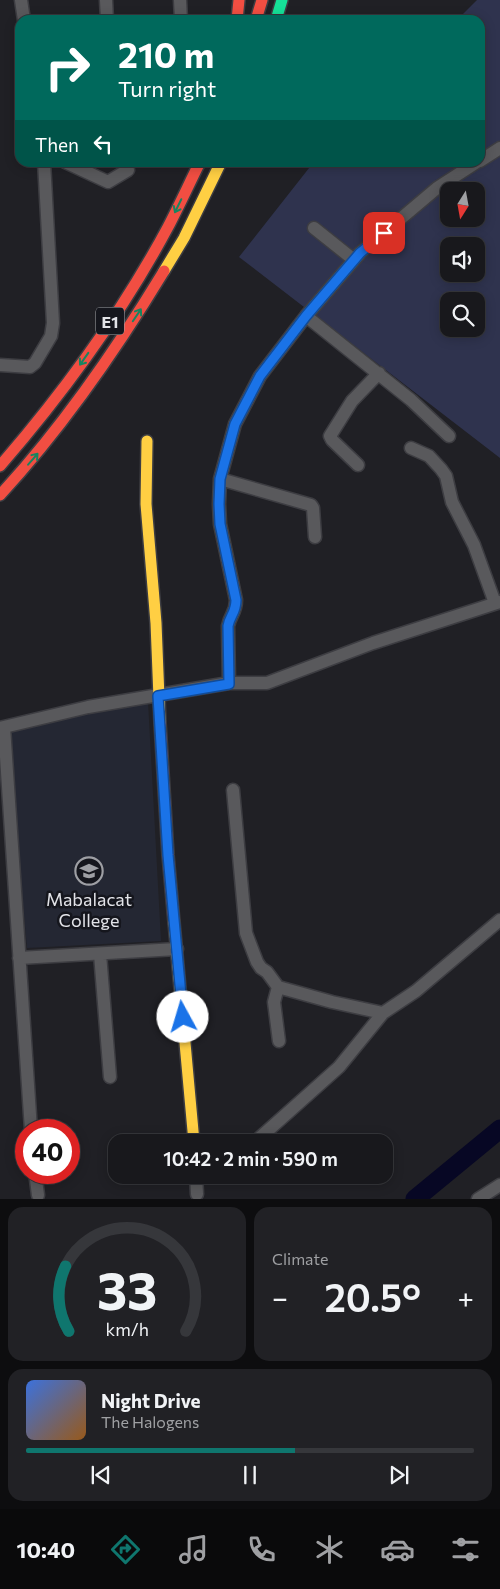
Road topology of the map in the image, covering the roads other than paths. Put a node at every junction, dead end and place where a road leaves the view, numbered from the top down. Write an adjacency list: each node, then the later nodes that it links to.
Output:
1 (21, 0): 7 (street)
2 (106, 0): 8 (street)
3 (180, 0): 9 (street)
4 (239, 0): 10 (main road)
5 (262, 0): 11 (main road)
6 (282, 0): 12 (main road)
7 (23, 15)
8 (107, 15)
9 (181, 15)
10 (238, 15)
11 (258, 15)
12 (278, 15)
13 (500, 148): 14 (street)
14 (485, 158)
15 (44, 167): 24 (street)
16 (76, 167): 20 (street)
17 (198, 167): 30 (main road, E1, one-way to 30)
18 (220, 167): 32 (main road, E1, one-way to 18)
19 (470, 167): 22 (street)
20 (128, 170)
21 (314, 228): 22 (street)
22 (354, 260): 23 (street)
23 (306, 316): 25 (street); 31 (street)
24 (0, 365)
25 (379, 373): 26 (street); 29 (street)
26 (449, 436)
27 (147, 441): 36 (main road)
28 (411, 448): 34 (street)
29 (358, 465)
30 (0, 466)
31 (220, 479): 33 (street); 35 (street)
32 (0, 495)
33 (315, 537)
34 (497, 603): 35 (street)
35 (229, 684): 36 (street)
36 (158, 696): 37 (street); 40 (main road)
37 (2, 727): 42 (street)
38 (233, 790): 43 (street)
39 (500, 920): 44 (street)
40 (177, 949): 41 (street); 48 (main road)
41 (100, 954): 42 (street); 46 (street)
42 (20, 958): 47 (street)
43 (278, 987): 44 (street); 45 (street)
44 (383, 1013): 49 (street)
45 (279, 1041)
46 (110, 1077)
47 (30, 1119)
48 (193, 1134)
49 (264, 1134)
50 (37, 1184): 53 (street)
51 (196, 1184): 54 (street)
52 (500, 1185): 55 (street)
53 (38, 1194)
54 (197, 1194)
55 (478, 1199)

